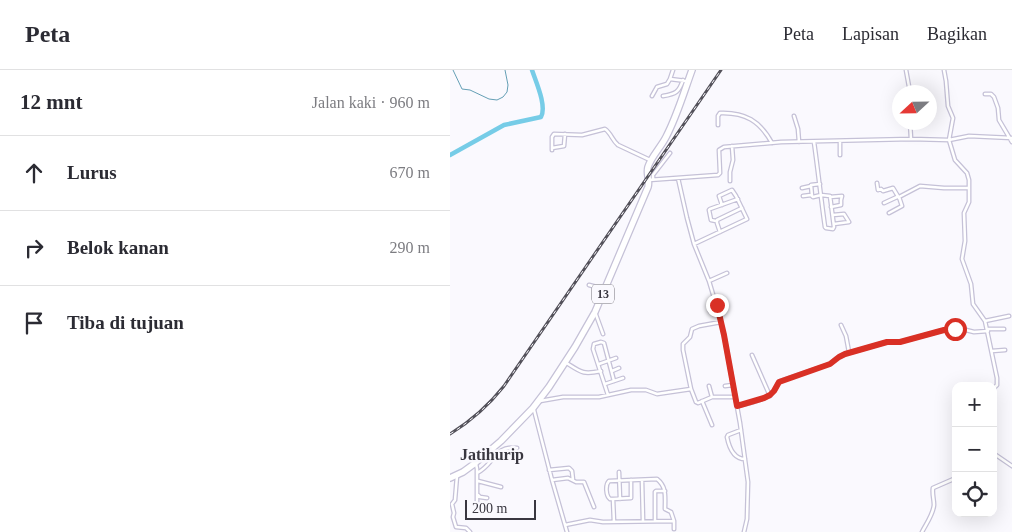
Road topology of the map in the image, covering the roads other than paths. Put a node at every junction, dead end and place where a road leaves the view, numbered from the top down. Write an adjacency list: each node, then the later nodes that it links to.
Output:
1 (673, 70): 5 (street)
2 (692, 70): 6 (highway, 13)
3 (906, 70): 7 (street)
4 (944, 70): 17 (street)
5 (670, 79): 6 (street); 9 (street)
6 (686, 81): 10 (street); 26 (highway, 13)
7 (909, 85)
8 (985, 94): 15 (street)
9 (652, 96)
10 (664, 96)
11 (794, 116): 19 (street)
12 (718, 125): 22 (street)
13 (910, 130): 16 (street)
14 (565, 134): 14 (street); 26 (street)
15 (1011, 138): 17 (street); 21 (street)
16 (910, 139): 17 (street); 18 (street)
17 (949, 140): 34 (street)
18 (840, 141): 20 (street); 25 (street)
19 (799, 142): 20 (street); 22 (street)
20 (814, 142): 31 (street)
21 (1012, 142)
22 (772, 143): 23 (street)
23 (732, 146): 27 (street); 29 (street)
24 (670, 153): 28 (street)
25 (840, 155)
26 (652, 160): 28 (highway, 13)
27 (678, 178): 28 (street); 50 (street)
28 (651, 179): 54 (highway, 13)
29 (730, 181)
30 (877, 183): 39 (street)
31 (820, 184): 32 (street); 36 (street)
32 (811, 186): 33 (street); 35 (street)
33 (802, 188)
34 (969, 188): 39 (street); 59 (street)
35 (812, 195): 36 (street); 37 (street)
36 (821, 195): 38 (street); 48 (street)
37 (803, 196)
38 (830, 197): 43 (street); 43 (street)
39 (898, 198): 41 (street); 45 (street)
40 (738, 199): 42 (street); 42 (street); 44 (street)
41 (884, 203)
42 (722, 205): 47 (street)
43 (832, 206): 46 (street)
44 (742, 208): 47 (street); 49 (street)
45 (889, 213)
46 (833, 215): 48 (street); 48 (street)
47 (716, 221): 49 (street)
48 (834, 224)
49 (720, 232): 50 (street)
50 (694, 244): 52 (street)
51 (727, 273): 52 (street)
52 (709, 281): 55 (street)
53 (590, 285): 54 (street)
54 (605, 289): 57 (highway, 13)
55 (718, 308): 56 (street); 60 (street)
56 (710, 311)
57 (595, 312): 64 (street); 71 (highway, 13)
58 (1008, 316): 59 (street)
59 (985, 320): 63 (street)
60 (721, 322): 80 (street); 83 (street)
61 (841, 325): 67 (street)
62 (1004, 329): 63 (street)
63 (987, 330): 66 (street); 67 (street)
64 (603, 334)
65 (1005, 350): 66 (street)
66 (992, 351): 78 (street)
67 (849, 352): 85 (street)
68 (752, 355): 85 (street)
69 (616, 358): 70 (street)
70 (608, 360): 72 (street); 72 (street); 75 (street)
71 (565, 362): 74 (street); 88 (highway, 13)
72 (599, 364): 74 (street)
73 (619, 368): 75 (street)
74 (601, 371): 79 (street)
75 (612, 371): 77 (street)
76 (623, 378): 77 (street)
77 (614, 381): 79 (street)
78 (996, 382)
79 (605, 384): 84 (street)
80 (733, 385): 82 (street); 87 (street)
81 (710, 386): 86 (street)
82 (725, 386)
83 (691, 389): 84 (street); 89 (street)
84 (608, 395): 88 (street)
85 (770, 396): 90 (street)
86 (712, 397): 87 (street); 89 (street)
87 (735, 397): 90 (street)
88 (539, 401): 91 (highway, 13)
89 (702, 401): 92 (street)
90 (737, 406): 93 (street)
91 (533, 408): 97 (highway, 13); 99 (street)
92 (712, 425)
93 (741, 430): 96 (street); 96 (street)
94 (517, 448): 101 (street)
95 (997, 456): 98 (street)
96 (746, 459): 127 (street)
97 (477, 462): 101 (street); 102 (highway, 13)
98 (1012, 466)
99 (550, 470): 104 (street); 105 (street)
100 (619, 472): 106 (street)
101 (477, 473): 110 (street)
102 (457, 475): 103 (highway, 13); 125 (street)
103 (450, 478)
104 (552, 480): 105 (street); 123 (street)
105 (573, 480): 118 (street)
106 (619, 480): 107 (street); 115 (street); 116 (street)
107 (631, 480): 108 (street); 116 (street)
108 (642, 480): 112 (street); 119 (street)
109 (952, 480): 128 (street)
110 (478, 481): 111 (street); 113 (street)
111 (501, 487)
112 (665, 491): 120 (street); 121 (street)
113 (478, 495): 114 (street); 117 (street)
114 (487, 498)
115 (613, 499): 116 (street); 122 (street)
116 (620, 499)
117 (478, 502)
118 (594, 507)
119 (643, 521): 120 (street); 122 (street)
120 (655, 521): 121 (street)
121 (674, 521): 124 (street)
122 (614, 522): 123 (street)
123 (565, 525): 126 (street)
124 (674, 529)
125 (470, 532)
126 (567, 532)
127 (744, 532)
128 (922, 532)

